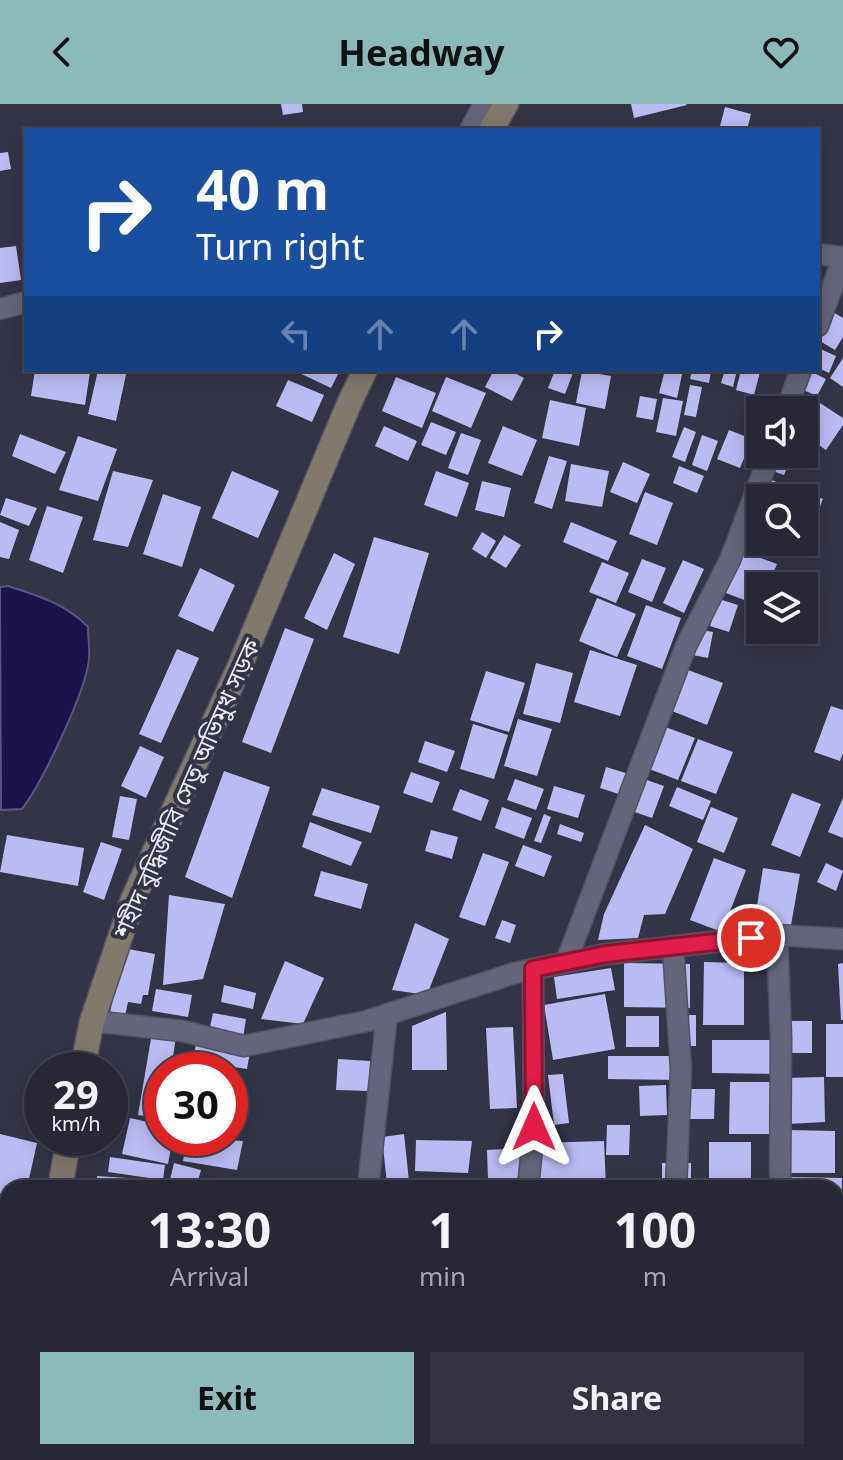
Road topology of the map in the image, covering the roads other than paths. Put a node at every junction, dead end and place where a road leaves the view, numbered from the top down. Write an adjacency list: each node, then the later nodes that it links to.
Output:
1 (484, 104): 3 (street)
2 (506, 104): 4 (main road)
3 (471, 128)
4 (492, 128)
5 (820, 254): 6 (street)
6 (843, 257): 9 (street)
7 (24, 303): 8 (street)
8 (0, 309)
9 (820, 320)
10 (364, 372): 20 (main road, শহীদ বুদ্ধিজীবি সেতু অভিমুখ সড়ক)
11 (800, 372): 12 (street)
12 (791, 396)
13 (765, 468): 17 (street)
14 (777, 935): 15 (street); 16 (street); 27 (street)
15 (843, 939)
16 (673, 947): 17 (street); 26 (street)
17 (566, 962): 18 (street)
18 (533, 969): 19 (street); 25 (street)
19 (387, 1014): 20 (street); 24 (street)
20 (92, 1021): 21 (main road, শহীদ বুদ্ধিজীবি সেতু অভিমুখ সড়ক)
21 (86, 1052)
22 (66, 1156): 23 (main road)
23 (61, 1180)
24 (369, 1180)
25 (529, 1180)
26 (676, 1180)
27 (780, 1180)

